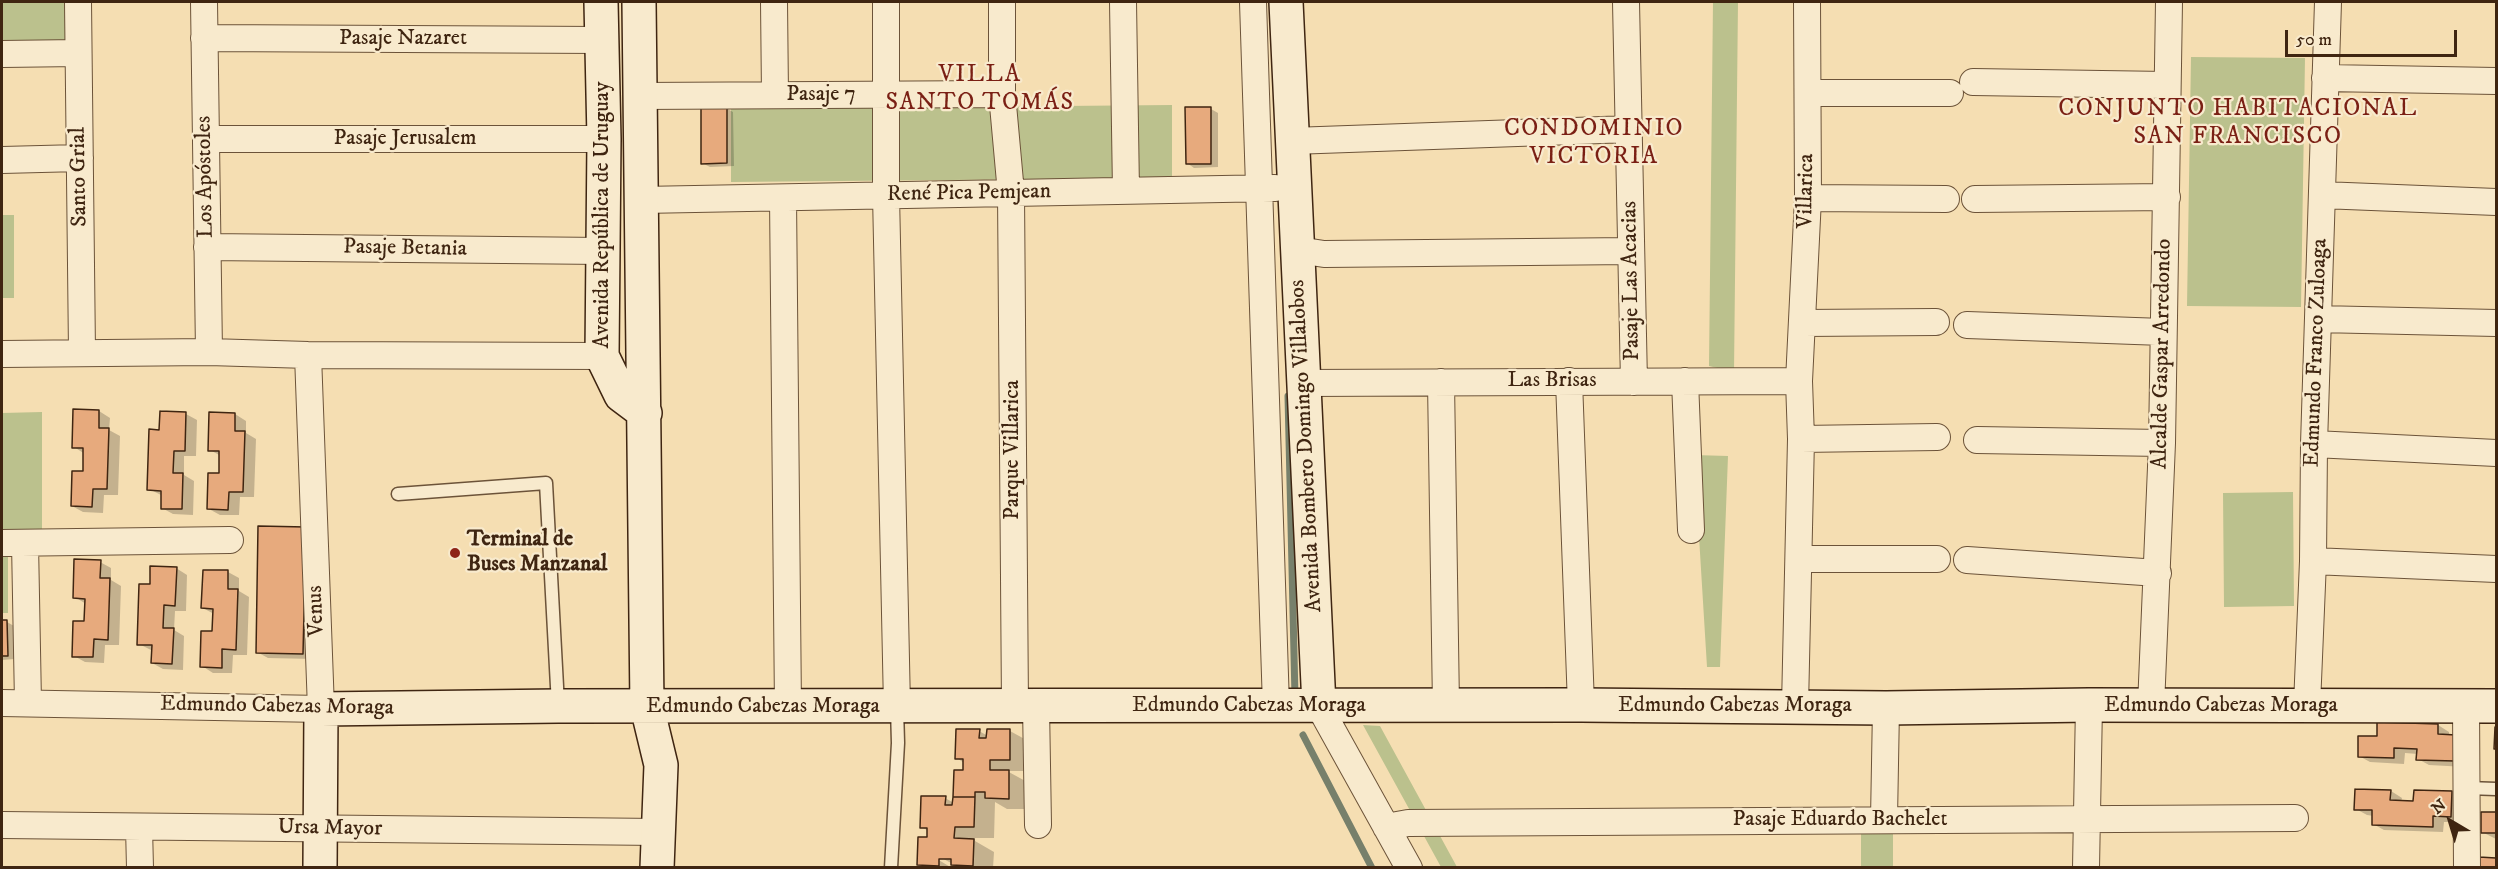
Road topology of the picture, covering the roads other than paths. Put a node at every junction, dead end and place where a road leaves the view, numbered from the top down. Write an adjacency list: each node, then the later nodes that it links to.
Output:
1 (78, 2): 17 (street, Santo Grial)
2 (204, 2): 15 (street, Los Apóstoles)
3 (601, 2): 16 (street, Avenida República de Uruguay)
4 (639, 2): 28 (street, Avenida República de Uruguay)
5 (774, 2): 27 (street)
6 (886, 2): 25 (street)
7 (1002, 2): 26 (street, Parque Villarica)
8 (1123, 2): 37 (street)
9 (1253, 2): 36 (street, Avenida Bombero Domingo Villalobos)
10 (1286, 2): 32 (street, Avenida Bombero Domingo Villalobos)
11 (1626, 2): 29 (street, Pasaje Las Acacias)
12 (1807, 2): 23 (street, Villarica)
13 (2169, 2): 22 (street, Alcalde Gaspar Arredondo)
14 (2328, 2): 19 (street, Edmundo Franco Zuloaga)
15 (204, 38): 16 (street, Pasaje Nazaret); 30 (street, Los Apóstoles)
16 (601, 40): 31 (street, Avenida República de Uruguay)
17 (78, 53): 18 (street); 33 (street, Santo Grial)
18 (2, 54)
19 (2325, 78): 20 (street); 40 (street, Edmundo Franco Zuloaga)
20 (2496, 81)
21 (1973, 82): 22 (street)
22 (2166, 85): 41 (street, Alcalde Gaspar Arredondo)
23 (1808, 93): 24 (street); 43 (street, Villarica)
24 (1950, 93)
25 (887, 94): 26 (street, Pasaje 7); 27 (street, Pasaje 7); 39 (street)
26 (1002, 94): 38 (street, Parque Villarica)
27 (775, 95): 28 (street, Pasaje 7)
28 (640, 96): 46 (street, Avenida República de Uruguay)
29 (1630, 129): 32 (street); 51 (street, Pasaje Las Acacias)
30 (206, 139): 31 (street, Pasaje Jerusalem); 48 (street, Los Apóstoles)
31 (604, 139): 50 (street, Avenida República de Uruguay)
32 (1292, 141): 35 (street, Avenida Bombero Domingo Villalobos)
33 (80, 158): 34 (street); 58 (street, Santo Grial)
34 (2, 160)
35 (1295, 188): 36 (street, René Pica Pemjean); 49 (street, Avenida Bombero Domingo Villalobos)
36 (1259, 189): 37 (street, René Pica Pemjean); 94 (street, Avenida Bombero Domingo Villalobos)
37 (1126, 191): 38 (street, René Pica Pemjean)
38 (1011, 193): 39 (street, René Pica Pemjean); 93 (street, Parque Villarica)
39 (886, 195): 42 (street, René Pica Pemjean); 92 (street)
40 (2322, 195): 47 (street); 52 (street, Edmundo Franco Zuloaga)
41 (2168, 197): 45 (street); 57 (street, Alcalde Gaspar Arredondo)
42 (783, 198): 46 (street, René Pica Pemjean); 101 (street)
43 (1808, 198): 44 (street); 54 (street, Villarica)
44 (1946, 199)
45 (1976, 199)
46 (642, 200): 69 (street, Avenida República de Uruguay)
47 (2496, 202)
48 (207, 247): 50 (street, Pasaje Betania); 59 (street, Los Apóstoles)
49 (1298, 250): 51 (street); 66 (street, Avenida Bombero Domingo Villalobos)
50 (603, 251): 62 (street, Avenida República de Uruguay)
51 (1631, 251): 68 (street, Pasaje Las Acacias)
52 (2318, 319): 55 (street); 74 (street, Edmundo Franco Zuloaga)
53 (1936, 322): 54 (street)
54 (1803, 323): 65 (street, Villarica)
55 (2496, 323)
56 (1967, 325): 57 (street)
57 (2163, 332): 73 (street, Alcalde Gaspar Arredondo)
58 (82, 352): 59 (street); 60 (street)
59 (209, 352): 61 (street)
60 (2, 354)
61 (308, 356): 62 (street); 103 (street, Venus)
62 (602, 356): 69 (street, Avenida República de Uruguay)
63 (1569, 381): 67 (street, Las Brisas); 68 (street, Las Brisas); 88 (street)
64 (1685, 381): 65 (street, Las Brisas); 68 (street, Las Brisas); 77 (street)
65 (1800, 381): 71 (street, Villarica)
66 (1304, 382): 67 (street, Las Brisas); 95 (street, Avenida Bombero Domingo Villalobos)
67 (1441, 382): 96 (street)
68 (1634, 382)
69 (645, 413): 100 (street, Avenida República de Uruguay)
70 (1937, 437): 71 (street)
71 (1801, 439): 80 (street, Villarica)
72 (1977, 440): 73 (street)
73 (2162, 443): 85 (street, Alcalde Gaspar Arredondo)
74 (2314, 444): 75 (street); 83 (street, Edmundo Franco Zuloaga)
75 (2496, 453)
76 (398, 494): 91 (lane)
77 (1691, 530)
78 (230, 540): 79 (street)
79 (13, 543): 87 (street)
80 (1799, 559): 81 (street); 97 (street, Villarica)
81 (1937, 559)
82 (1967, 560): 85 (street)
83 (2313, 561): 84 (street); 90 (street, Edmundo Franco Zuloaga)
84 (2496, 569)
85 (2158, 573): 98 (street, Alcalde Gaspar Arredondo)
86 (2, 703): 87 (street, Edmundo Cabezas Moraga)
87 (28, 703): 103 (street, Edmundo Cabezas Moraga)
88 (1581, 705): 96 (street, Edmundo Cabezas Moraga); 97 (street, Edmundo Cabezas Moraga)
89 (2089, 705): 98 (street, Edmundo Cabezas Moraga); 102 (street, Edmundo Cabezas Moraga); 108 (street)
90 (2307, 705): 98 (street, Edmundo Cabezas Moraga); 99 (street, Edmundo Cabezas Moraga)
91 (558, 706): 100 (street, Edmundo Cabezas Moraga); 103 (street, Edmundo Cabezas Moraga)
92 (897, 706): 93 (street, Edmundo Cabezas Moraga); 101 (street, Edmundo Cabezas Moraga); 118 (lane)
93 (1026, 706): 94 (street, Edmundo Cabezas Moraga); 110 (street, Parque Villarica)
94 (1276, 706): 95 (street, Edmundo Cabezas Moraga)
95 (1319, 706): 96 (street, Edmundo Cabezas Moraga); 112 (street, Avenida Bombero Domingo Villalobos)
96 (1446, 706)
97 (1795, 706): 102 (street, Edmundo Cabezas Moraga)
98 (2151, 706)
99 (2481, 706): 104 (street)
100 (647, 707): 101 (street, Edmundo Cabezas Moraga); 114 (street, Avenida República de Uruguay)
101 (788, 708)
102 (1886, 708): 107 (street)
103 (321, 709): 113 (street, Venus)
104 (2468, 788): 105 (lane); 121 (street)
105 (2496, 789)
106 (2295, 818): 108 (street, Pasaje Eduardo Bachelet)
107 (1884, 819): 108 (street, Pasaje Eduardo Bachelet); 112 (street, Pasaje Eduardo Bachelet)
108 (2087, 819): 120 (street)
109 (2, 825): 111 (street, Ursa Mayor)
110 (1038, 825)
111 (139, 826): 113 (street, Ursa Mayor); 115 (street)
112 (1386, 827): 119 (street, Avenida Bombero Domingo Villalobos)
113 (321, 829): 114 (street, Ursa Mayor); 116 (street, Venus)
114 (658, 832): 117 (street, Avenida República de Uruguay)
115 (140, 867)
116 (320, 867)
117 (657, 867)
118 (891, 867)
119 (1409, 867)
120 (2086, 867)
121 (2467, 867)

